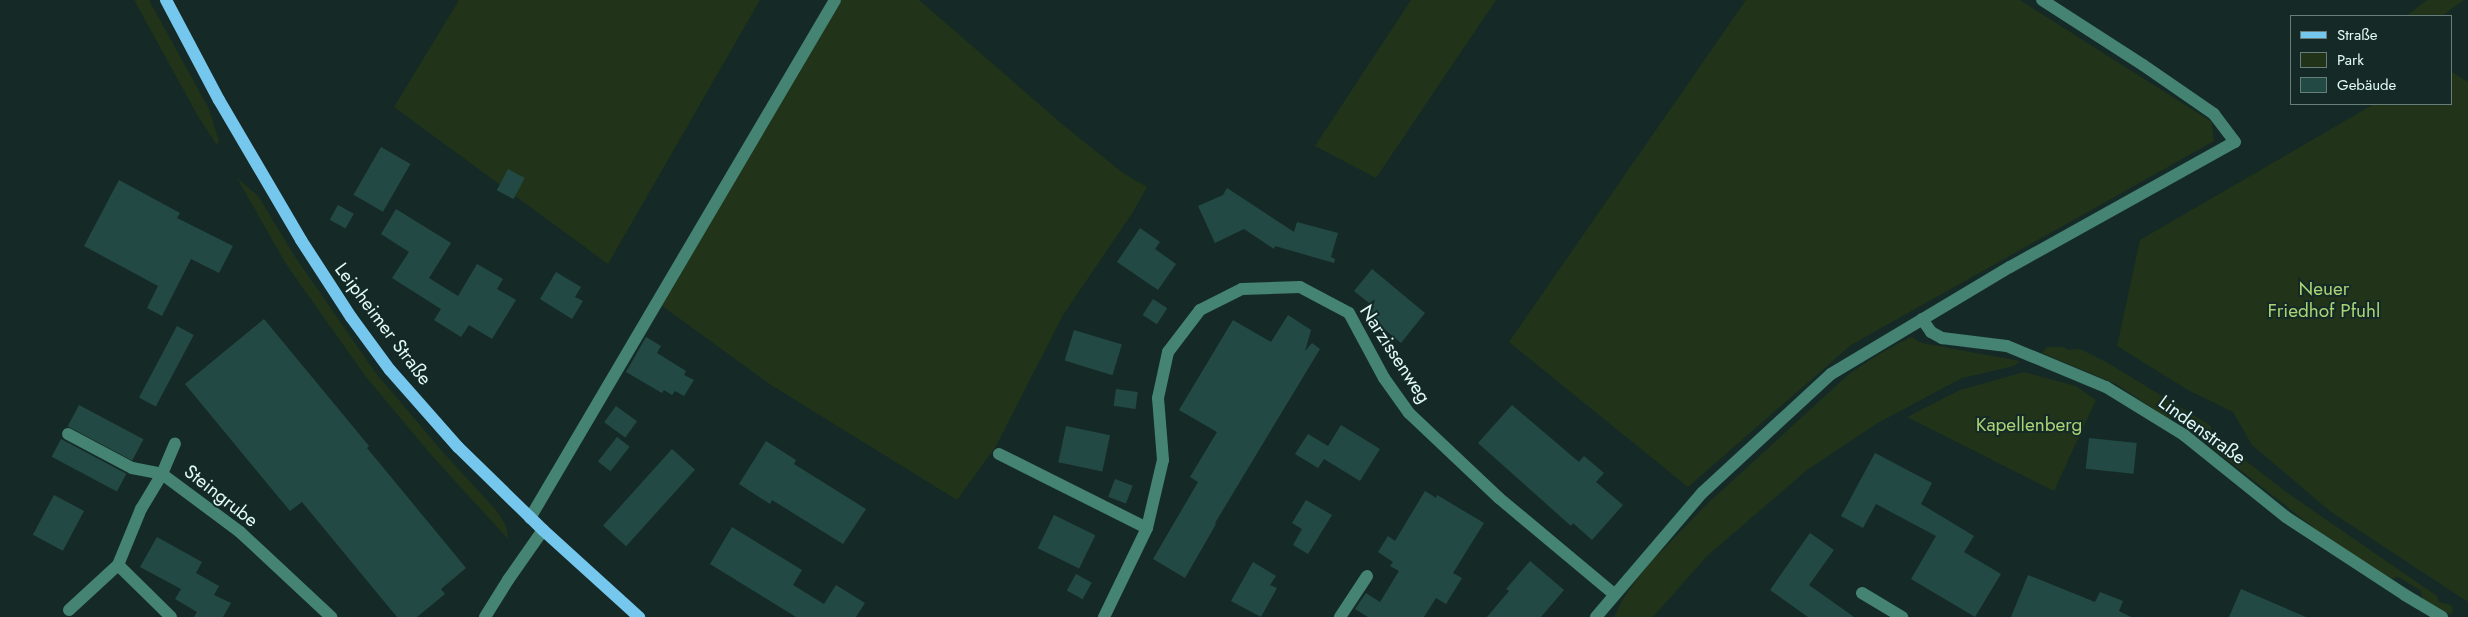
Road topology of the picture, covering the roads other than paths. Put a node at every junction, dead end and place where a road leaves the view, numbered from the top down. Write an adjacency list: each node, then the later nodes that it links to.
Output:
1 (166, 0): 9 (main road, Leipheimer Straße)
2 (835, 0): 9 (street)
3 (2042, 0): 4 (street)
4 (1922, 319): 15 (street); 25 (street, Lindenstraße)
5 (68, 434): 8 (street)
6 (175, 444): 8 (street)
7 (999, 454): 10 (street)
8 (162, 474): 12 (street, Steingrube); 18 (street, Steingrube)
9 (530, 518): 11 (main road, Leipheimer Straße)
10 (1147, 528): 15 (street, Narzissenweg); 21 (street, Narzissenweg)
11 (544, 530): 19 (street); 20 (main road, Leipheimer Straße)
12 (118, 565): 16 (street, Steingrube); 17 (street)
13 (1367, 576): 22 (street)
14 (1862, 593): 24 (street)
15 (1614, 594): 23 (street)
16 (69, 610)
17 (170, 617)
18 (331, 617)
19 (486, 617)
20 (639, 617)
21 (1104, 617)
22 (1340, 617)
23 (1596, 617)
24 (1902, 617)
25 (2442, 617)

